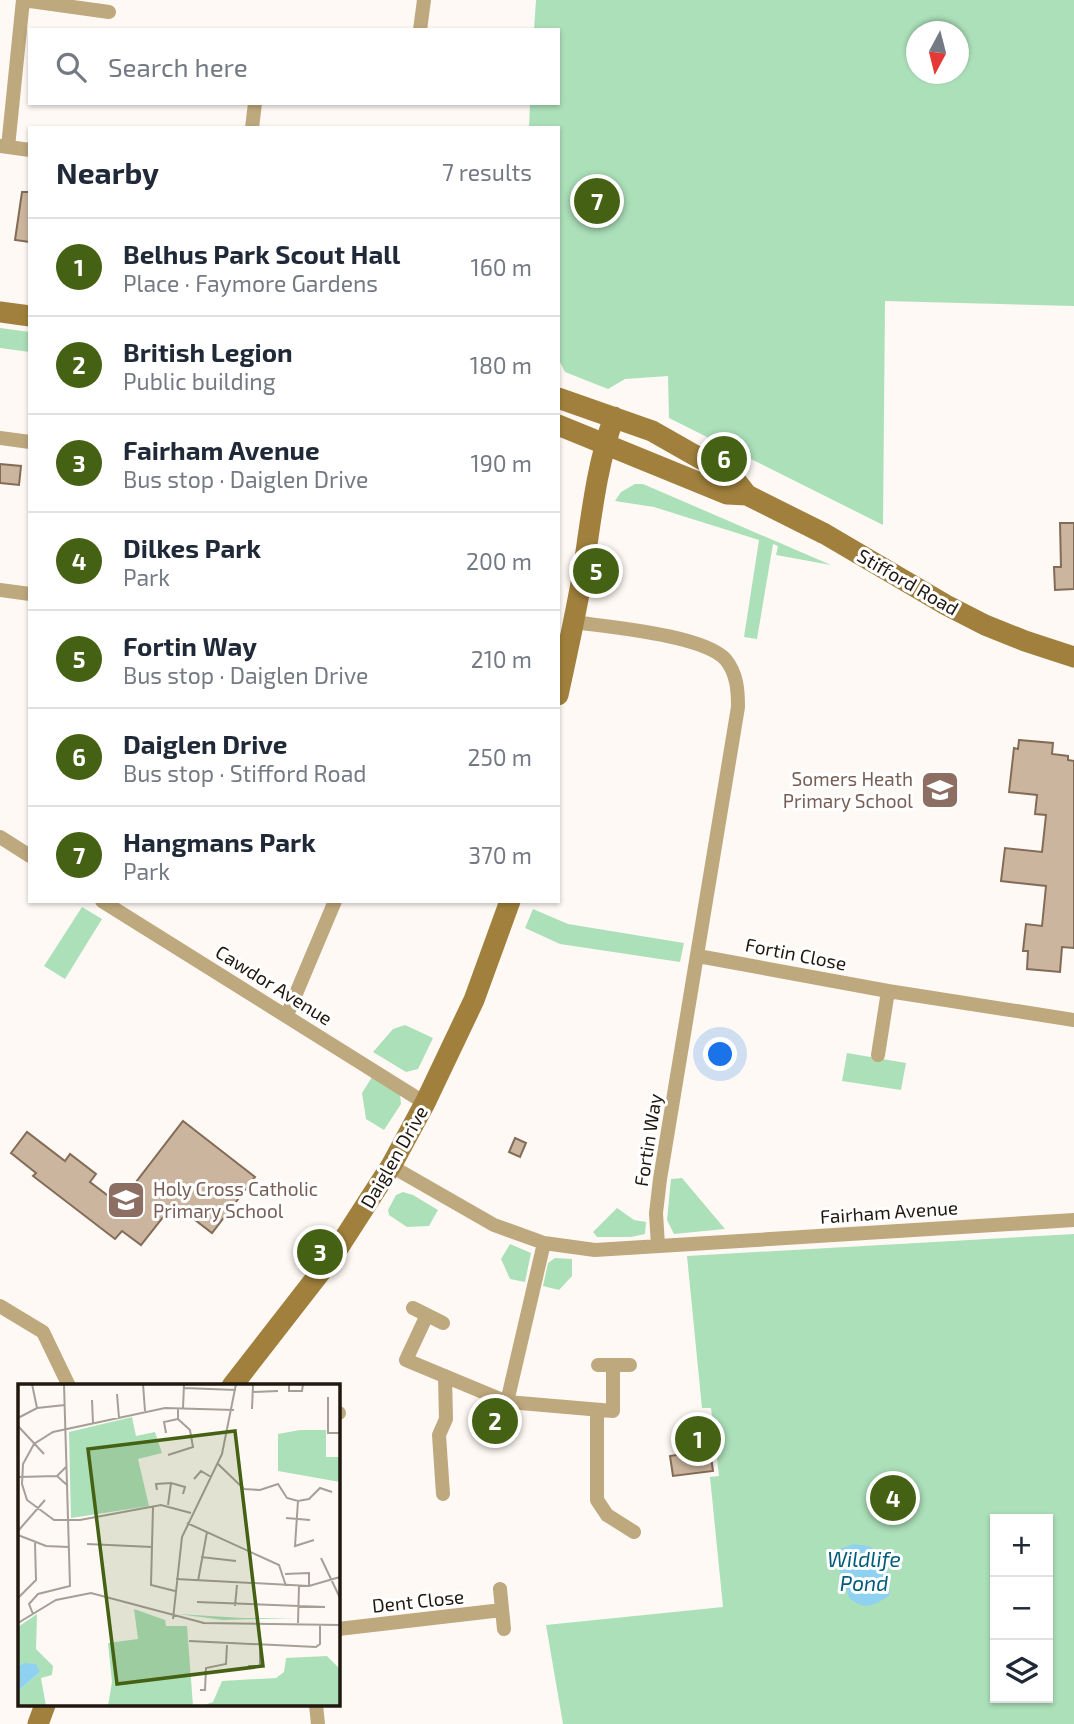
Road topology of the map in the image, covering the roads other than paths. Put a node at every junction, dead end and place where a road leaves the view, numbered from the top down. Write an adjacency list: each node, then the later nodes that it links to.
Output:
1 (22, 0): 3 (street); 7 (street)
2 (424, 0): 4 (street)
3 (109, 12)
4 (420, 28)
5 (255, 105): 6 (street)
6 (252, 126)
7 (4, 146): 8 (street)
8 (28, 150)
9 (0, 312): 10 (street)
10 (28, 316)
11 (560, 399): 12 (street, Stifford Road)
12 (614, 417): 16 (street); 17 (street, Stifford Road)
13 (560, 426): 16 (street, Stifford Road)
14 (0, 438): 15 (street)
15 (28, 442)
16 (604, 443): 17 (street, Stifford Road); 20 (street)
17 (747, 495): 21 (street, Stifford Road)
18 (0, 590): 19 (street)
19 (28, 594)
20 (574, 622): 22 (street); 28 (street, Fortin Way)
21 (1074, 657)
22 (560, 686)
23 (0, 837): 24 (street)
24 (28, 855)
25 (105, 903): 30 (street, Cawdor Avenue)
26 (334, 903): 30 (street)
27 (509, 903): 33 (street, Daiglen Drive)
28 (698, 956): 29 (street, Fortin Close); 37 (street, Fortin Way)
29 (888, 991): 31 (street, Fortin Close); 32 (street)
30 (287, 1015): 33 (street, Cawdor Avenue)
31 (1074, 1020)
32 (878, 1055)
33 (425, 1103): 34 (street, Daiglen Drive)
34 (391, 1166): 36 (street, Fairham Avenue); 45 (street, Daiglen Drive)
35 (1074, 1220): 37 (street, Fairham Avenue)
36 (544, 1243): 37 (street, Fairham Avenue); 46 (street)
37 (658, 1247)
38 (0, 1306): 44 (street)
39 (413, 1308): 40 (street)
40 (427, 1315): 41 (street); 43 (street)
41 (443, 1322)
42 (630, 1365): 47 (street)
43 (445, 1376): 46 (street); 48 (street)
44 (68, 1384)
45 (234, 1384)
46 (507, 1402): 47 (street)
47 (597, 1410): 49 (street)
48 (443, 1494)
49 (635, 1532)
50 (500, 1589): 51 (street)
51 (502, 1610): 52 (street, Dent Close); 53 (street)
52 (340, 1629)
53 (504, 1629)
54 (46, 1706): 56 (street)
55 (316, 1706): 57 (street)
56 (38, 1724)
57 (318, 1724)

